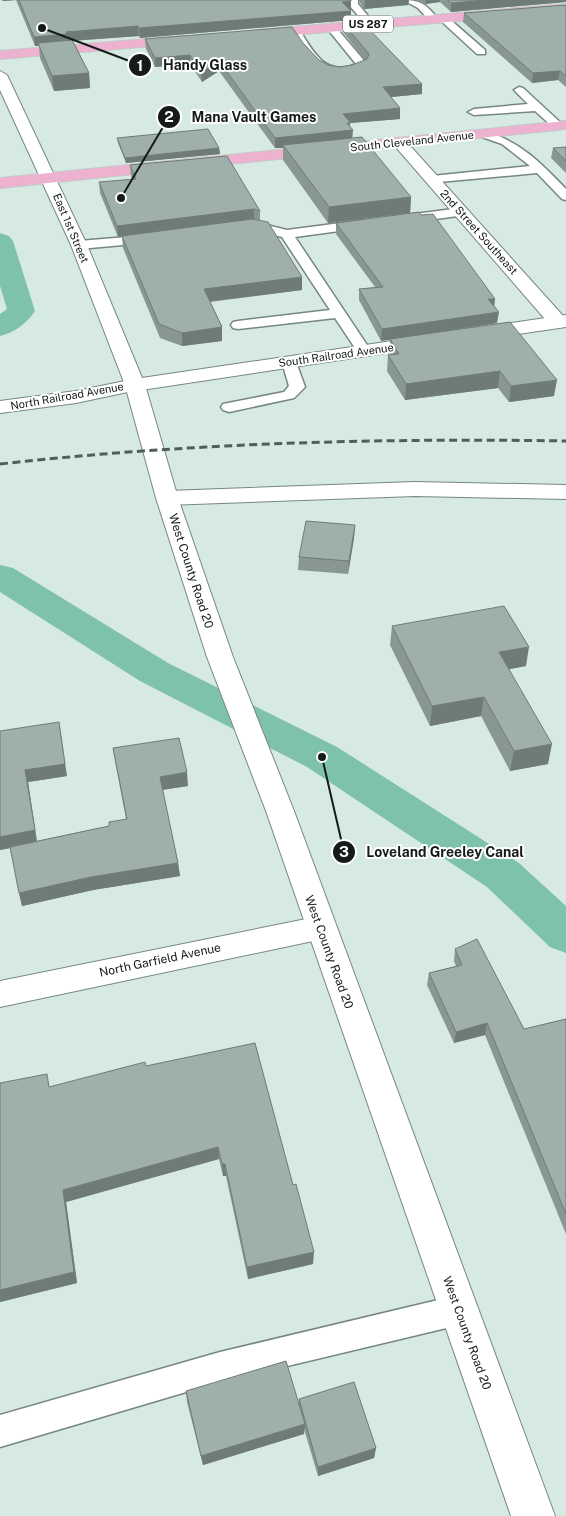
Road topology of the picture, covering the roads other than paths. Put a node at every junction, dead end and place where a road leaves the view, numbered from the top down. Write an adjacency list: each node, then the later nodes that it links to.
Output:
1 (353, 0): 5 (lane)
2 (408, 0): 4 (lane)
3 (566, 8): 4 (highway, US 287)
4 (438, 18): 5 (highway, US 287); 10 (lane)
5 (370, 24): 6 (highway, US 287)
6 (331, 27): 7 (highway, US 287); 7 (lane)
7 (295, 30): 8 (highway, US 287)
8 (246, 34)
9 (198, 38): 11 (highway)
10 (482, 52)
11 (0, 55)
12 (0, 75): 20 (main road, East 1st Street)
13 (519, 90): 14 (lane)
14 (538, 107): 15 (lane); 16 (lane)
15 (474, 112)
16 (562, 126): 17 (highway, South Cleveland Avenue)
17 (483, 134): 18 (highway, South Cleveland Avenue); 19 (lane)
18 (399, 142): 20 (highway, South Cleveland Avenue); 21 (main road, 2nd Street Southeast)
19 (539, 169): 21 (lane); 23 (lane)
20 (49, 178): 22 (highway, South Cleveland Avenue); 30 (main road, East 1st Street)
21 (432, 180): 24 (main road, 2nd Street Southeast)
22 (1, 183)
23 (566, 196)
24 (461, 212): 25 (lane); 32 (main road, 2nd Street Southeast)
25 (394, 220)
26 (374, 223): 28 (lane)
27 (235, 228): 28 (lane)
28 (287, 234): 31 (lane)
29 (168, 237): 30 (lane)
30 (79, 245): 38 (main road, East 1st Street)
31 (339, 313): 33 (lane); 36 (lane)
32 (562, 321): 34 (main road)
33 (238, 325)
34 (461, 336)
35 (442, 339): 36 (main road, South Railroad Avenue)
36 (364, 351): 37 (main road, South Railroad Avenue)
37 (289, 362): 38 (main road, South Railroad Avenue); 40 (lane)
38 (135, 385): 39 (main road, North Railroad Avenue); 42 (main road, West County Road 20)
39 (0, 407)
40 (229, 407)
41 (566, 492): 42 (main road)
42 (167, 498): 43 (main road, West County Road 20)
43 (321, 928): 44 (main road, North Garfield Avenue); 45 (main road, West County Road 20)
44 (0, 994)
45 (459, 1310): 46 (lane); 47 (main road, West County Road 20)
46 (0, 1431)
47 (533, 1516)

